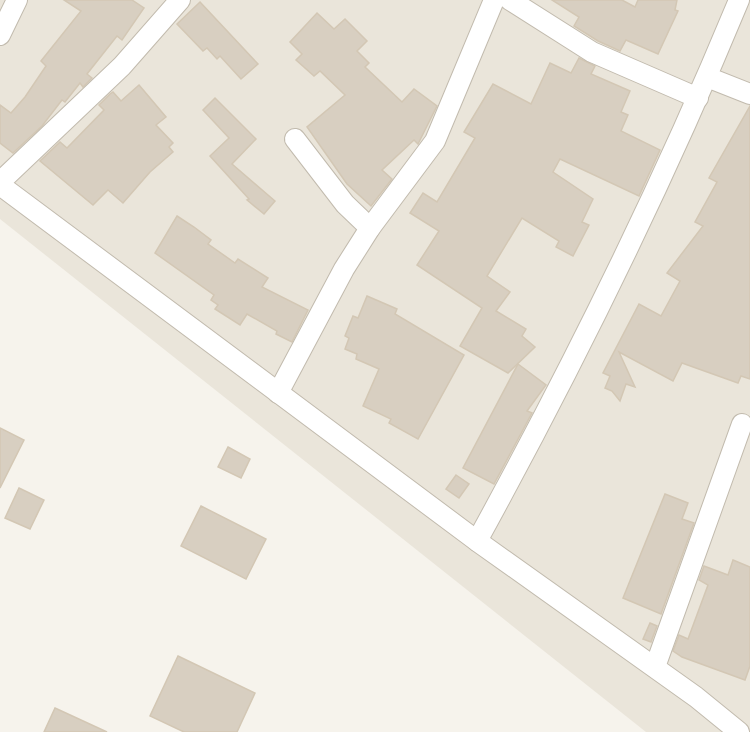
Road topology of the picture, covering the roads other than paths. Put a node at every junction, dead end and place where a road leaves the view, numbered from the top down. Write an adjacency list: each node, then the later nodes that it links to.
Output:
1 (17, 0): 6 (street)
2 (180, 0): 11 (street)
3 (494, 0): 12 (street)
4 (510, 0): 9 (street)
5 (739, 0): 7 (street)
6 (0, 35)
7 (707, 77): 8 (street); 9 (street)
8 (750, 94)
9 (698, 98): 15 (street)
10 (295, 139): 12 (street)
11 (0, 183): 13 (street)
12 (370, 228): 13 (street)
13 (278, 393): 15 (street)
14 (742, 424): 16 (street)
15 (477, 541): 16 (street)
16 (655, 667): 17 (street)
17 (739, 732)

